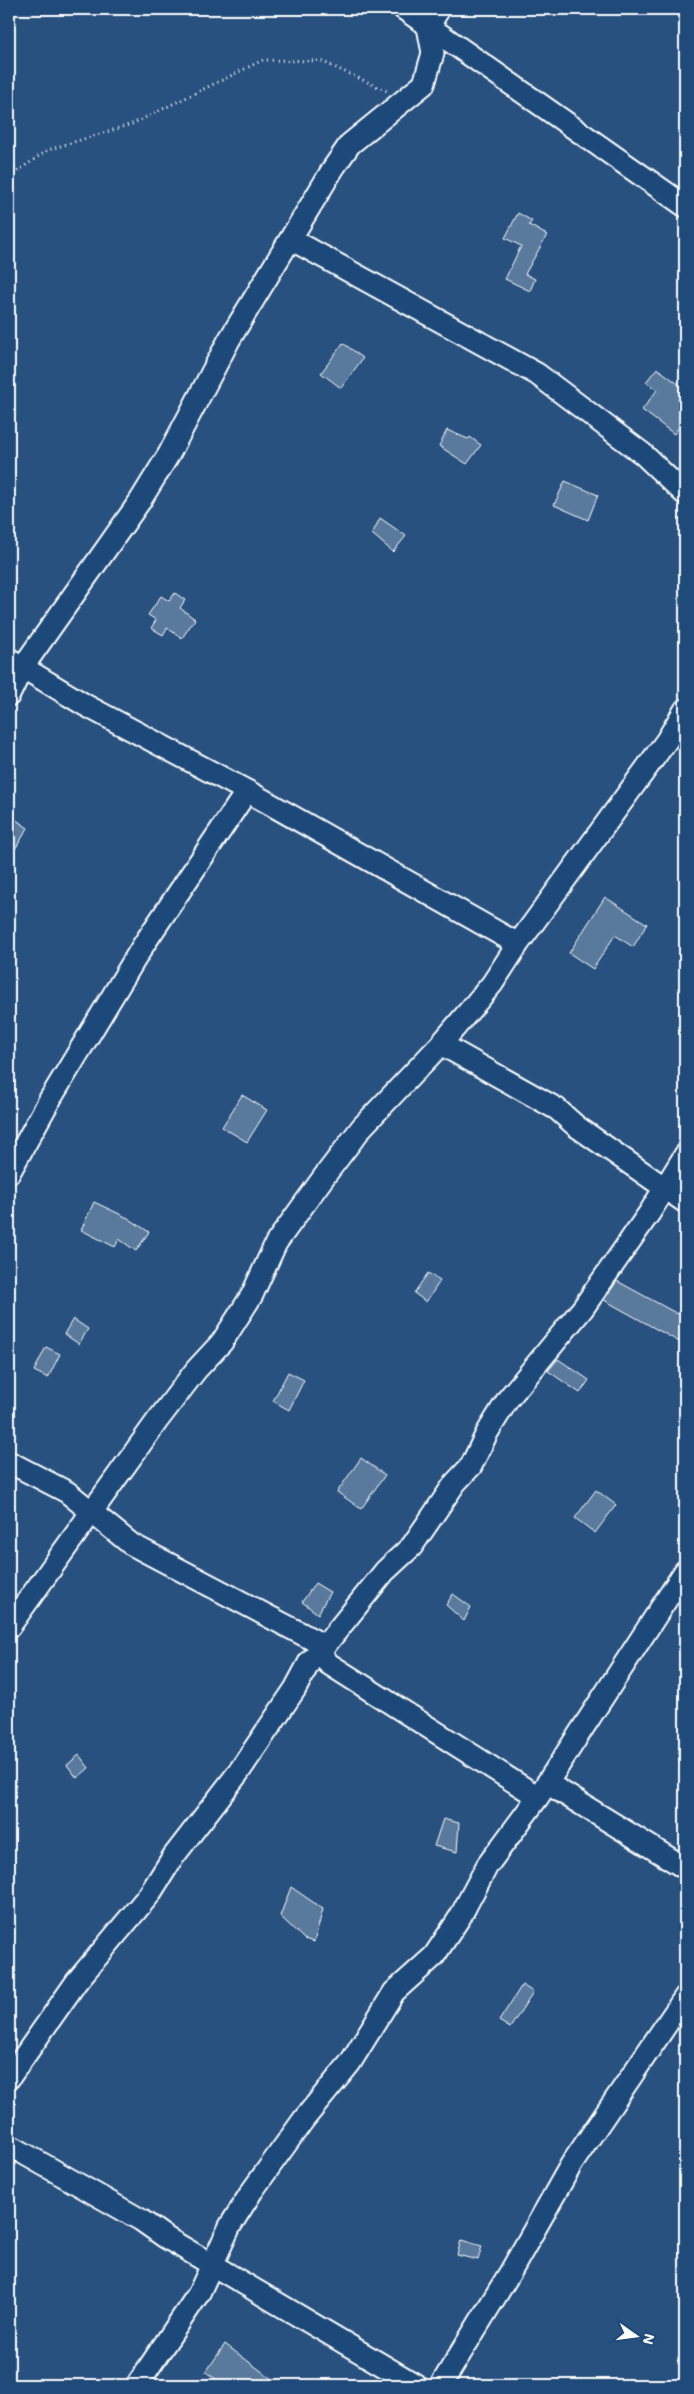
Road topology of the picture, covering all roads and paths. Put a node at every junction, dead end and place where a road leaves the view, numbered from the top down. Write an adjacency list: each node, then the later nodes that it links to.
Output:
1 (404, 9): 2 (street)
2 (433, 18): 3 (street); 5 (street)
3 (407, 99): 4 (path); 8 (street)
4 (9, 177)
5 (685, 206)
6 (298, 243): 7 (street)
7 (685, 494)
8 (15, 663): 9 (street); 11 (street)
9 (9, 695)
10 (685, 710): 12 (street)
11 (248, 791): 12 (street); 15 (street)
12 (518, 944): 13 (street)
13 (441, 1044): 16 (street); 19 (street)
14 (685, 1154): 16 (street)
15 (9, 1173)
16 (664, 1188): 17 (street); 22 (street)
17 (685, 1202)
18 (9, 1462): 19 (street)
19 (92, 1512): 21 (street); 22 (street)
20 (685, 1571): 23 (street)
21 (9, 1627)
22 (322, 1650): 23 (street); 26 (street)
23 (542, 1790): 24 (street); 28 (street)
24 (685, 1868)
25 (685, 1998): 31 (street)
26 (9, 2078)
27 (9, 2145): 28 (street)
28 (212, 2264): 29 (street); 30 (street)
29 (137, 2385)
30 (416, 2385)
31 (441, 2385)

